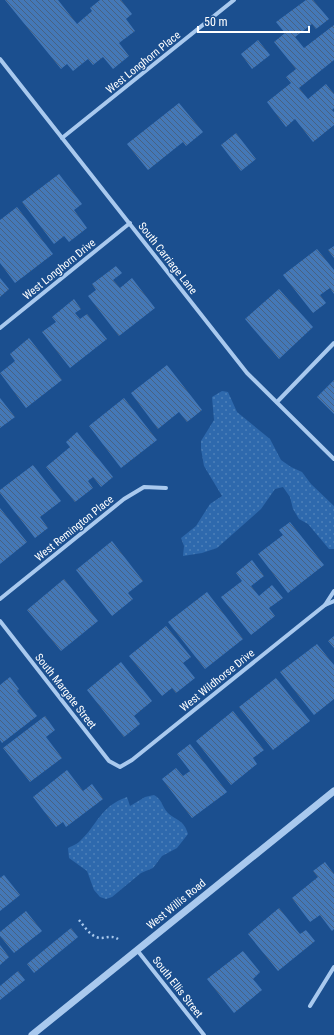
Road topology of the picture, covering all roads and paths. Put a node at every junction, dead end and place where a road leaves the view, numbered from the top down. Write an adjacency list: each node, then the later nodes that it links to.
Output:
1 (234, 0): 3 (street, West Longhorn Place)
2 (0, 59): 3 (street, South Carriage Lane)
3 (62, 138): 4 (street, South Carriage Lane)
4 (130, 223): 5 (street, West Longhorn Drive); 7 (street, South Carriage Lane)
5 (0, 328)
6 (334, 343): 7 (street)
7 (277, 402): 8 (street, South Carriage Lane)
8 (334, 459)
9 (166, 488): 11 (street, West Remington Place)
10 (334, 591): 13 (street, West Wildhorse Drive)
11 (0, 599)
12 (334, 601): 13 (street, West Wildhorse Drive)
13 (325, 605): 15 (street, West Wildhorse Drive)
14 (0, 621): 15 (street, South Margate Street)
15 (120, 767)
16 (334, 791): 19 (street, West Willis Road)
17 (79, 920): 18 (path)
18 (118, 939)
19 (137, 950): 22 (street, West Willis Road); 23 (street, South Ellis Street)
20 (334, 967): 21 (street)
21 (310, 1006)
22 (32, 1035)
23 (204, 1035)

